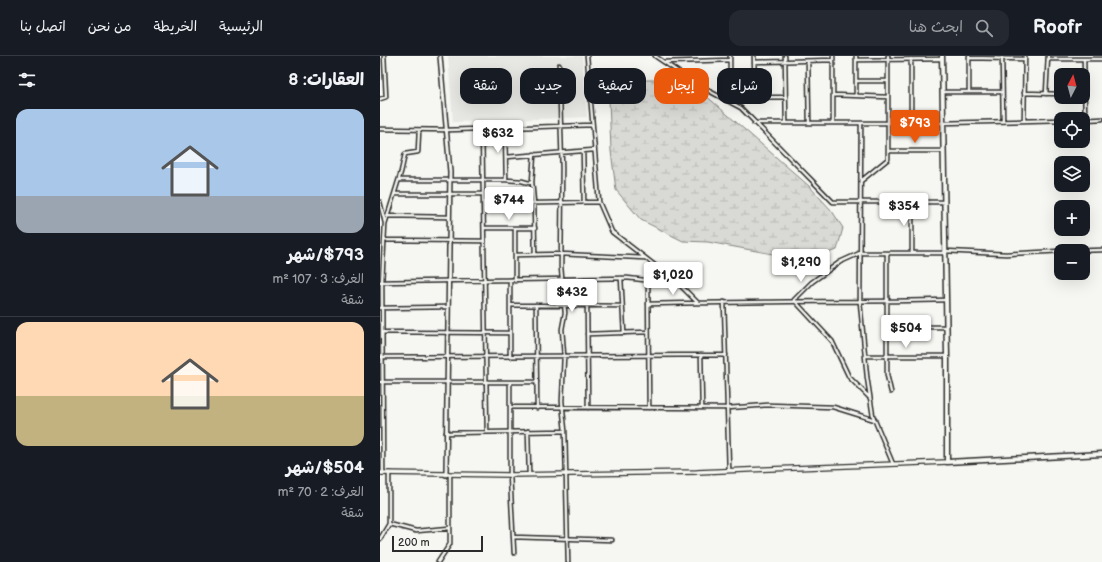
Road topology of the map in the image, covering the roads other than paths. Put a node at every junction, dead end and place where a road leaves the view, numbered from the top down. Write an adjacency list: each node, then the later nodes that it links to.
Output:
1 (384, 56): 43 (street)
2 (440, 56): 64 (street)
3 (587, 56): 58 (street)
4 (655, 56): 23 (street)
5 (730, 56): 19 (street)
6 (754, 56): 24 (street)
7 (785, 56): 21 (street)
8 (833, 56): 20 (street)
9 (969, 57): 14 (street); 32 (street)
10 (1025, 57): 14 (street); 34 (street)
11 (856, 58): 12 (street); 29 (street)
12 (888, 58): 17 (street); 30 (street)
13 (942, 58): 17 (street); 31 (main road)
14 (1002, 58): 33 (street)
15 (1048, 58): 18 (street); 35 (street)
16 (1102, 58): 18 (street)
17 (911, 59): 56 (street)
18 (1084, 59): 28 (street)
19 (730, 60): 23 (street); 26 (street)
20 (833, 60): 22 (street); 37 (street)
21 (785, 61): 22 (street); 24 (street); 42 (street)
22 (808, 61): 52 (street)
23 (663, 62): 38 (street)
24 (754, 62): 27 (street)
25 (559, 65): 59 (street)
26 (730, 68)
27 (754, 68)
28 (1084, 68)
29 (856, 81): 30 (street); 39 (street)
30 (888, 81): 40 (street)
31 (942, 92): 32 (street); 57 (main road)
32 (969, 92): 33 (street)
33 (1002, 92): 50 (street)
34 (1024, 93): 35 (street); 48 (street)
35 (1046, 94): 36 (street)
36 (1054, 94)
37 (833, 95): 39 (street); 53 (street)
38 (717, 96)
39 (856, 96): 40 (street)
40 (888, 96): 55 (street)
41 (772, 97): 42 (street)
42 (786, 97): 51 (street)
43 (380, 99)
44 (733, 104): 49 (street)
45 (1054, 120): 48 (street)
46 (1090, 120): 47 (street)
47 (1102, 120)
48 (1024, 121): 50 (street)
49 (753, 122): 51 (street); 84 (street)
50 (1003, 122): 57 (street)
51 (786, 123): 52 (street)
52 (810, 123): 53 (street)
53 (833, 123): 54 (street)
54 (861, 123): 55 (street); 76 (street)
55 (888, 123): 56 (street); 67 (street)
56 (911, 123): 57 (street)
57 (943, 123): 68 (main road)
58 (592, 125): 59 (street); 65 (street)
59 (561, 126): 60 (street); 69 (street)
60 (505, 128): 62 (street); 71 (street)
61 (380, 129): 63 (street)
62 (482, 129): 64 (street); 74 (street)
63 (419, 130): 64 (street); 72 (street)
64 (448, 130): 73 (street)
65 (594, 150): 66 (street); 83 (street)
66 (583, 151): 69 (street); 82 (street)
67 (888, 151): 68 (street); 76 (street)
68 (943, 151): 86 (main road)
69 (562, 152): 70 (street); 88 (street)
70 (534, 154): 71 (street); 77 (street)
71 (506, 157): 75 (street)
72 (399, 180): 73 (street); 78 (street)
73 (450, 180): 74 (street); 79 (street)
74 (483, 180): 75 (street); 80 (street)
75 (506, 180): 77 (street)
76 (861, 181): 84 (street)
77 (532, 182): 87 (street)
78 (394, 194): 79 (street); 90 (street)
79 (450, 194): 80 (street); 91 (street)
80 (483, 194): 89 (street)
81 (380, 202): 92 (street)
82 (584, 202): 83 (street); 88 (street)
83 (599, 202): 109 (street)
84 (861, 202): 85 (street); 103 (street)
85 (912, 202): 86 (street); 105 (street)
86 (944, 202): 102 (main road)
87 (534, 203): 88 (street); 89 (street); 95 (street)
88 (562, 203): 106 (street)
89 (484, 204): 93 (street)
90 (388, 216): 91 (street); 92 (street)
91 (449, 217): 97 (street)
92 (385, 224): 96 (street)
93 (484, 228): 94 (street); 98 (street)
94 (515, 228): 95 (street); 107 (street)
95 (535, 228): 108 (street)
96 (384, 240): 97 (street); 116 (street)
97 (449, 241): 98 (street); 117 (street)
98 (484, 241): 113 (street)
99 (1090, 250): 100 (street)
100 (1102, 250)
101 (1054, 251): 102 (street)
102 (945, 252): 105 (street); 120 (main road)
103 (860, 253): 104 (street); 119 (street); 123 (street)
104 (887, 253): 105 (street); 121 (street)
105 (912, 253)
106 (562, 254): 108 (street); 109 (street); 111 (street)
107 (515, 255): 108 (street); 115 (street)
108 (535, 255)
109 (646, 258): 118 (street)
110 (621, 278): 111 (street); 112 (street); 130 (street)
111 (562, 280): 115 (street); 128 (street)
112 (648, 280): 118 (street); 125 (street)
113 (485, 281): 114 (street); 117 (street); 138 (street)
114 (510, 281): 115 (street); 126 (street)
115 (515, 281)
116 (381, 282): 117 (street); 132 (street)
117 (448, 282): 131 (street)
118 (679, 284): 124 (street)
119 (794, 300): 122 (street); 123 (street); 161 (street)
120 (946, 300): 121 (street); 133 (main road)
121 (887, 301): 123 (street); 134 (street)
122 (724, 302): 124 (street); 144 (street)
123 (860, 302): 147 (street)
124 (698, 303): 125 (street)
125 (648, 304): 136 (street)
126 (510, 305): 127 (street); 139 (street)
127 (536, 305): 128 (street); 154 (street)
128 (564, 306): 129 (street); 145 (street)
129 (587, 306): 130 (street); 141 (street)
130 (622, 306): 140 (street)
131 (448, 307): 132 (street); 137 (street)
132 (381, 308): 135 (street)
133 (947, 327): 134 (street); 149 (main road)
134 (887, 328): 148 (street)
135 (382, 332): 137 (street); 150 (street)
136 (648, 332): 140 (street); 142 (street)
137 (447, 333): 138 (street); 151 (street)
138 (486, 333): 139 (street); 152 (street)
139 (510, 333): 153 (street)
140 (624, 333): 141 (street)
141 (586, 334): 146 (street)
142 (649, 355): 143 (street); 146 (street); 166 (street)
143 (701, 355): 144 (street); 167 (street)
144 (726, 355): 168 (street)
145 (564, 356): 146 (street); 154 (street); 164 (street)
146 (586, 356): 165 (street)
147 (865, 356): 148 (street); 161 (street)
148 (887, 356): 149 (street); 160 (street)
149 (948, 356): 177 (main road)
150 (381, 357): 151 (street); 155 (street)
151 (447, 357): 152 (street); 156 (street)
152 (486, 357): 153 (street); 157 (street)
153 (510, 357): 154 (street)
154 (536, 357): 159 (street)
155 (381, 382): 156 (street); 174 (street)
156 (446, 382): 157 (street); 175 (street)
157 (486, 382): 158 (street); 170 (street)
158 (510, 382): 159 (street); 162 (street)
159 (537, 382): 163 (street)
160 (891, 392)
161 (870, 398): 169 (street)
162 (510, 407): 163 (street); 171 (street)
163 (537, 408): 164 (street)
164 (563, 408): 165 (street); 173 (street)
165 (588, 408): 166 (street)
166 (649, 408): 167 (street)
167 (702, 408): 168 (street)
168 (728, 408): 169 (street); 179 (street)
169 (875, 420): 178 (street)
170 (487, 431): 171 (street); 175 (street)
171 (510, 431): 172 (street); 185 (street)
172 (528, 431): 173 (street); 182 (street)
173 (565, 431): 183 (street)
174 (382, 432): 180 (street)
175 (446, 434): 184 (street)
176 (1102, 454): 177 (main road)
177 (947, 462): 178 (main road)
178 (893, 464): 179 (main road)
179 (729, 470): 183 (main road)
180 (382, 473): 181 (main road)
181 (389, 474): 184 (main road); 186 (street)
182 (529, 474): 183 (main road); 185 (main road)
183 (566, 474): 190 (street)
184 (448, 475): 185 (main road); 187 (street)
185 (510, 475): 188 (street)
186 (389, 524): 187 (street); 189 (street)
187 (450, 528): 193 (street)
188 (513, 537): 190 (street); 192 (street)
189 (380, 539)
190 (567, 539): 191 (street); 194 (street)
191 (612, 540)
192 (514, 553)
193 (438, 562)
194 (568, 562)

